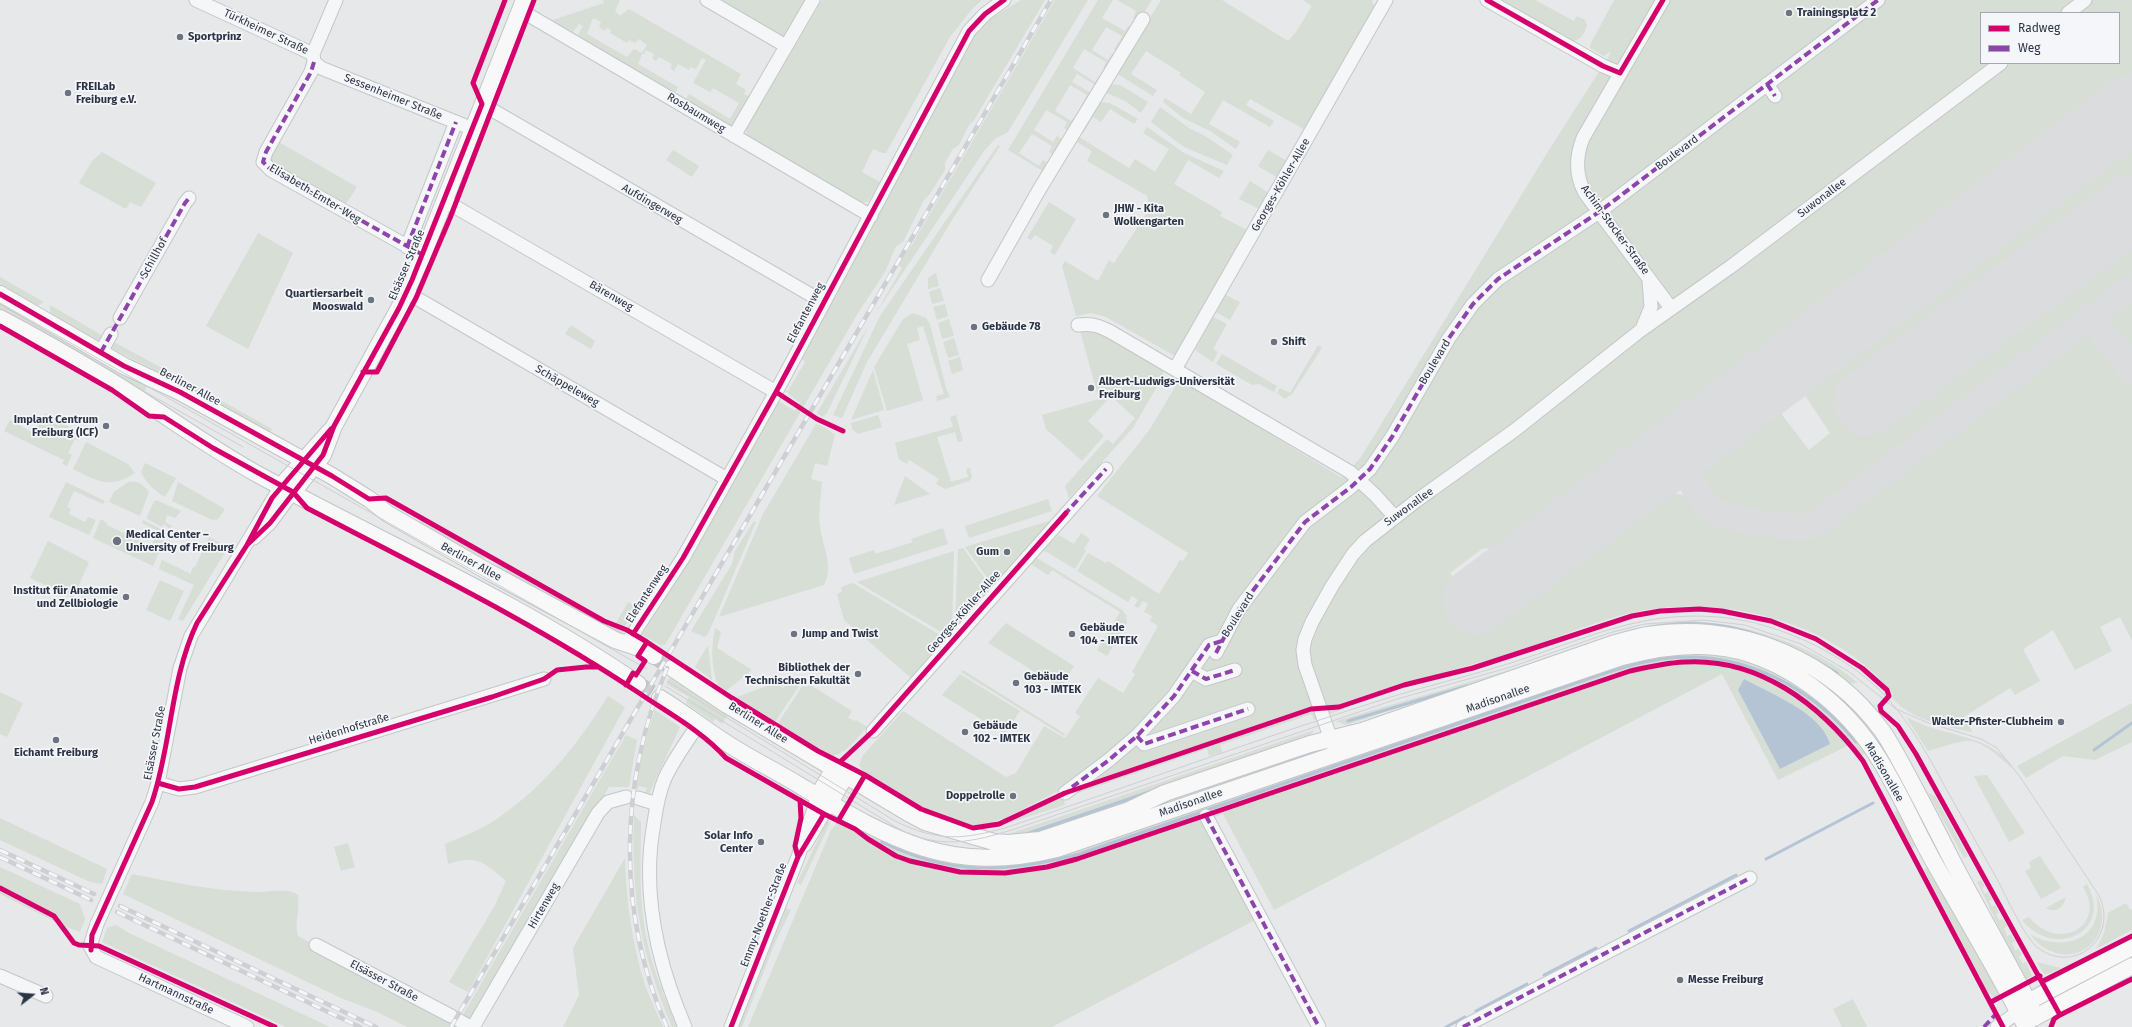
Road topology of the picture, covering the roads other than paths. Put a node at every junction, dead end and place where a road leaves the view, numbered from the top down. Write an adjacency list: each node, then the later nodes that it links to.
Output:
1 (196, 0): 15 (street, Türkheimer Straße)
2 (336, 0): 15 (street)
3 (707, 0): 14 (street)
4 (813, 0): 14 (street)
5 (1004, 0): 27 (street, Elefantenweg)
6 (1386, 0): 42 (street, Georges-Köhler-Allee)
7 (1487, 0): 17 (street)
8 (1663, 0): 17 (street, Achim-Stocker-Straße)
9 (1878, 0): 18 (street, Boulevard)
10 (2086, 0): 12 (street)
11 (522, 5): 20 (main road, Elsässer Straße); 23 (street, Rosbaumweg)
12 (2069, 12)
13 (1143, 20): 31 (street)
14 (786, 46): 23 (street)
15 (314, 58): 21 (street, Sessenheimer Straße); 28 (street, Elisabeth-Emter-Weg)
16 (2000, 64): 35 (street, Suwonallee)
17 (1620, 73): 26 (street, Achim-Stocker-Straße)
18 (1767, 84): 19 (street); 26 (street, Boulevard)
19 (1775, 96)
20 (482, 104): 22 (main road, Elsässer Straße); 34 (street, Aufdingerweg)
21 (456, 122): 22 (street, Sessenheimer Straße); 28 (street)
22 (473, 129): 25 (main road, Elsässer Straße)
23 (734, 136): 27 (street, Rosbaumweg)
24 (189, 198): 37 (street, Schillhof)
25 (445, 201): 29 (main road, Elsässer Straße); 43 (street, Bärenweg)
26 (1599, 212): 30 (street, Achim-Stocker-Straße); 47 (street, Boulevard)
27 (871, 216): 34 (street, Elefantenweg)
28 (407, 247): 29 (street, Elisabeth-Emter-Weg)
29 (423, 255): 32 (main road, Elsässer Straße)
30 (1647, 275): 35 (street, Achim-Stocker-Straße); 39 (street, Suwonallee)
31 (988, 280)
32 (406, 292): 44 (main road, Elsässer Straße); 46 (street, Schäppeleweg)
33 (0, 294): 41 (main road, Berliner Allee)
34 (823, 302): 43 (street, Elefantenweg)
35 (1671, 308): 39 (street, Suwonallee)
36 (0, 318): 48 (main road, Berliner Allee)
37 (120, 318)
38 (1078, 325): 42 (street)
39 (1641, 330): 49 (street, Suwonallee)
40 (111, 334): 41 (street)
41 (101, 352): 44 (main road, Berliner Allee)
42 (1175, 369): 47 (street)
43 (776, 392): 46 (street, Elefantenweg)
44 (308, 463): 48 (main road, Elsässer Straße); 50 (main road, Berliner Allee)
45 (1106, 469): 60 (street, Georges-Köhler-Allee)
46 (727, 479): 50 (street, Elefantenweg)
47 (1359, 480): 49 (street); 54 (street, Boulevard)
48 (287, 489): 56 (main road, Berliner Allee); 65 (street, Elsässer Straße)
49 (1395, 517): 62 (street, Suwonallee)
50 (627, 643): 51 (main road, Berliner Allee)
51 (654, 656)
52 (672, 668): 64 (main road, Berliner Allee)
53 (1235, 670): 54 (street)
54 (1192, 671): 61 (street, Boulevard)
55 (544, 679): 65 (street, Heidenhofstraße)
56 (638, 684)
57 (660, 698): 59 (main road)
58 (1248, 709): 61 (street)
59 (699, 724): 67 (main road); 68 (street)
60 (873, 731)
61 (1137, 736): 66 (street, Boulevard)
62 (1330, 739): 63 (street, Suwonallee); 64 (main road, Madisonallee); 77 (main road, Madisonallee)
63 (1336, 754): 67 (main road, Madisonallee); 77 (main road, Madisonallee)
64 (839, 773): 67 (main road)
65 (158, 783): 73 (street, Elsässer Straße, bridge)
66 (1065, 793)
67 (824, 800): 82 (street, Emmy-Noether-Straße)
68 (657, 804): 80 (street, Hirtenweg); 81 (street)
69 (1206, 816): 83 (street)
70 (1750, 878): 84 (street)
71 (316, 945): 78 (street, Elsässer Straße)
72 (2132, 947): 77 (main road)
73 (105, 962): 79 (street, Hartmannstraße)
74 (2132, 966): 77 (main road)
75 (0, 976): 76 (street)
76 (46, 996)
77 (2027, 1019): 85 (street)
78 (460, 1021)
79 (246, 1027)
80 (473, 1027)
81 (685, 1027)
82 (731, 1027)
83 (1319, 1027)
84 (1462, 1027)
85 (1997, 1027)

